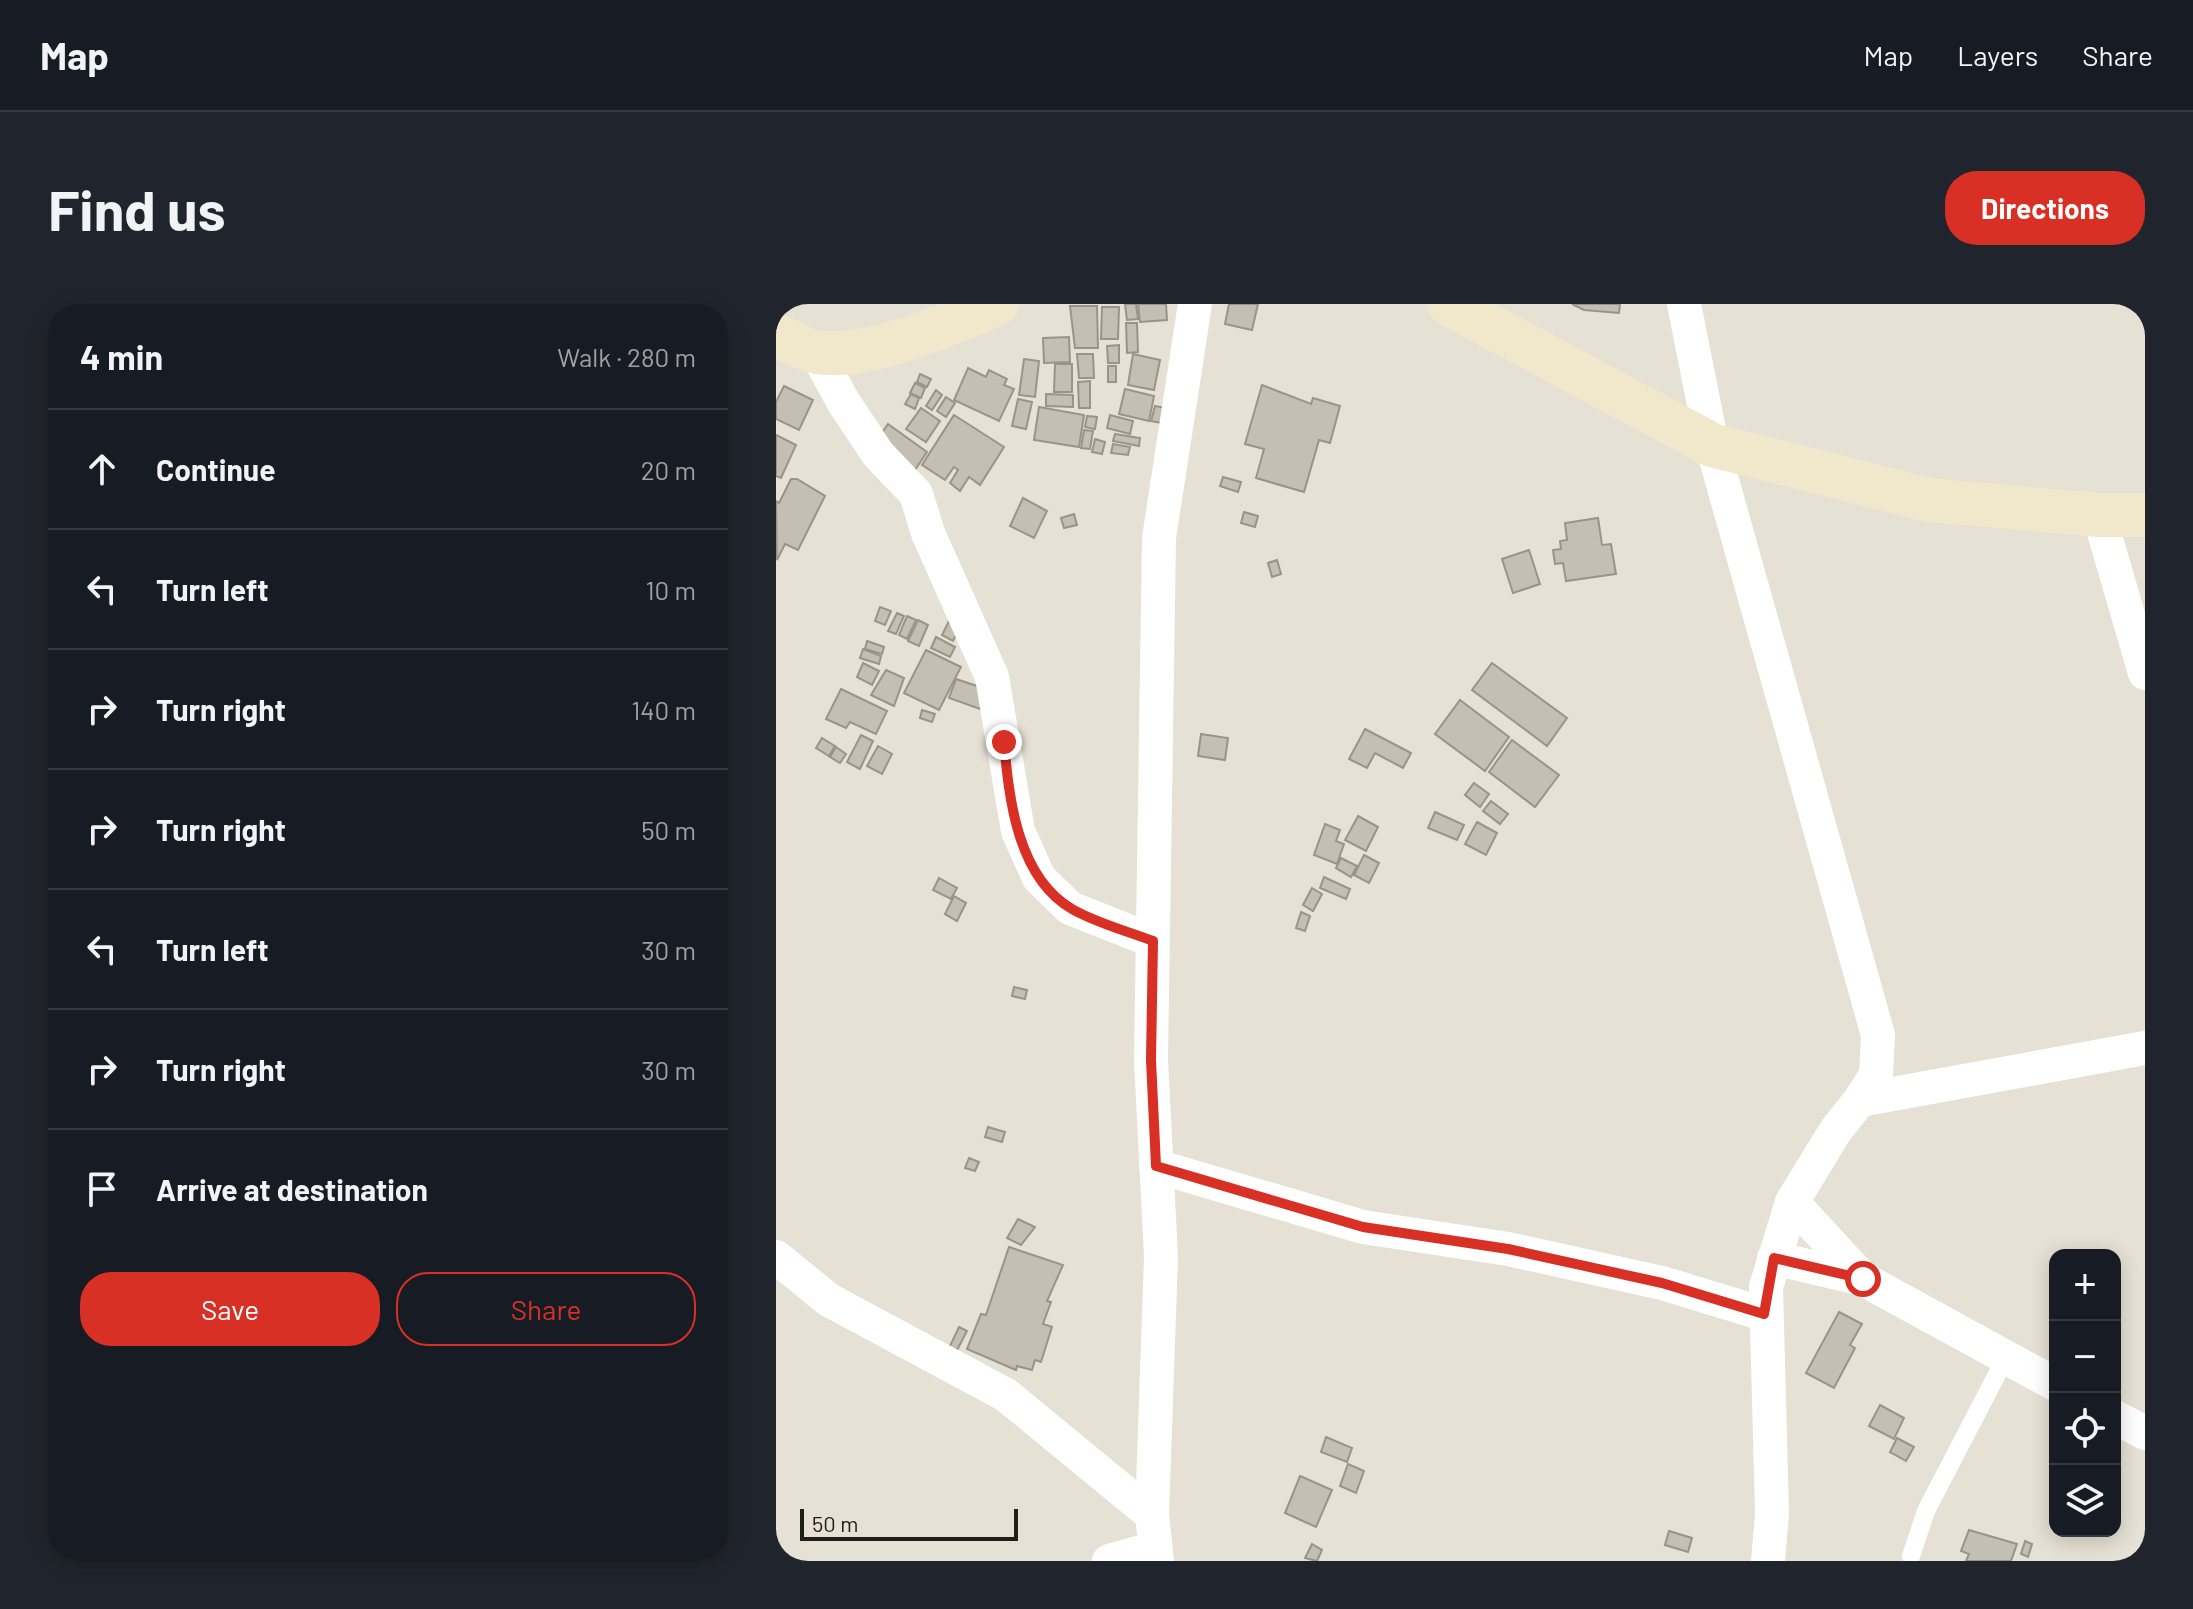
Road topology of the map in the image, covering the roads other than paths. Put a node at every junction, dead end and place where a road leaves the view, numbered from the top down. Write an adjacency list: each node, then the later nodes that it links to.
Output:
1 (997, 304): 6 (street)
2 (1195, 304): 11 (street)
3 (1449, 304): 7 (street)
4 (1684, 304): 7 (street)
5 (776, 335): 6 (street)
6 (816, 352): 11 (street)
7 (1712, 445): 8 (street); 13 (street)
8 (2099, 515): 9 (street); 10 (street)
9 (2145, 515)
10 (2145, 673)
11 (1153, 941): 14 (street)
12 (2145, 1048): 13 (street)
13 (1860, 1100): 15 (street)
14 (1156, 1166): 19 (street); 24 (street)
15 (1792, 1202): 17 (street); 18 (street)
16 (776, 1257): 24 (street)
17 (1774, 1258): 18 (street); 19 (street)
18 (1863, 1279): 20 (street)
19 (1764, 1314): 27 (street)
20 (2006, 1357): 21 (street); 25 (lane)
21 (2049, 1381)
22 (2121, 1420): 23 (street)
23 (2145, 1433)
24 (1155, 1541): 26 (street)
25 (1911, 1556)
26 (1109, 1561)
27 (1768, 1561)

